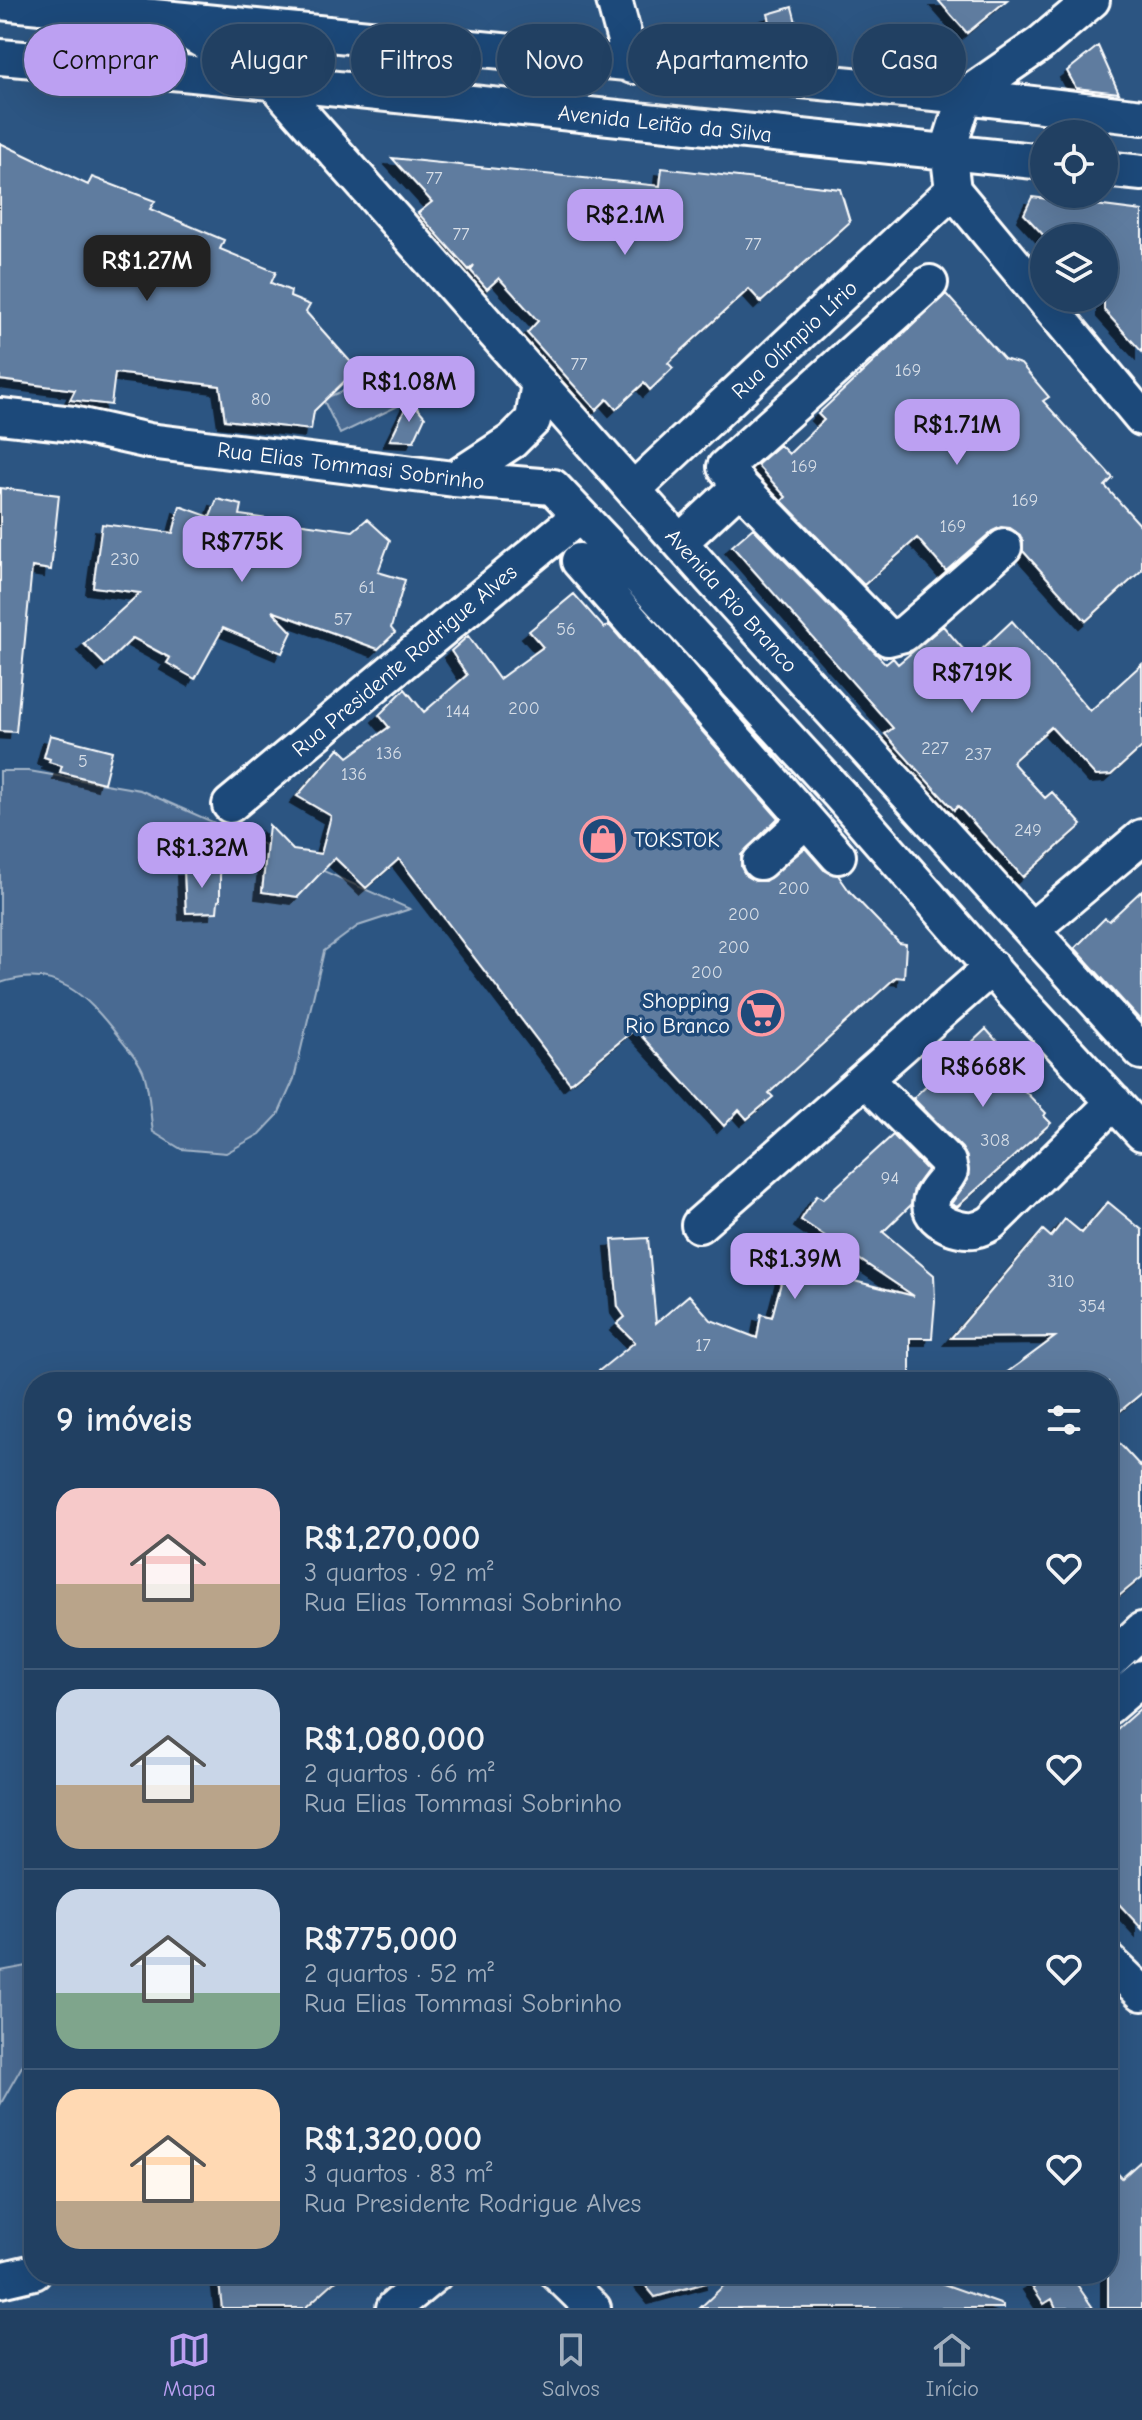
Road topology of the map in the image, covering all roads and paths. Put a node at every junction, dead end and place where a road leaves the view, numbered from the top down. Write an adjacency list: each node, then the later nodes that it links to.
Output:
1 (614, 0): 8 (street)
2 (1092, 0): 7 (street)
3 (0, 2): 5 (street)
4 (252, 14): 5 (street); 10 (street)
5 (166, 19): 6 (street)
6 (202, 40)
7 (1040, 44): 14 (street); 18 (street)
8 (628, 51)
9 (0, 57): 11 (street, Avenida Leitão da Silva)
10 (628, 65)
11 (202, 76)
12 (335, 90): 13 (street, Avenida Leitão da Silva)
13 (351, 92): 20 (street)
14 (966, 95)
15 (286, 96): 20 (street, Avenida Rio Branco)
16 (392, 96): 21 (street, Avenida Leitão da Silva)
17 (965, 96): 18 (street); 21 (street)
18 (1045, 106): 19 (street)
19 (1142, 117)
20 (328, 143): 27 (street, Avenida Rio Branco)
21 (948, 150): 22 (street, Avenida Leitão da Silva); 25 (street)
22 (1030, 160)
23 (1118, 170): 24 (street)
24 (1142, 173)
25 (953, 190): 29 (street); 34 (street, Rua Olímpio Lírio)
26 (930, 283): 33 (street)
27 (539, 383): 32 (street); 34 (street, Avenida Rio Branco)
28 (0, 416): 31 (street, Rua Elias Tommasi Sobrinho)
29 (1142, 418)
30 (0, 440): 31 (street, Rua Elias Tommasi Sobrinho)
31 (149, 441): 32 (street, Rua Elias Tommasi Sobrinho)
32 (454, 479): 35 (street, Rua Elias Tommasi Sobrinho)
33 (740, 486): 36 (street); 37 (street)
34 (634, 489): 36 (street, Avenida Rio Branco)
35 (579, 516): 39 (street); 41 (street, Rua Presidente Rodrigue Alves)
36 (681, 541): 46 (street, Avenida Rio Branco)
37 (1004, 547)
38 (579, 561): 40 (street)
39 (627, 564): 40 (street); 47 (street)
40 (603, 589): 42 (street)
41 (230, 805)
42 (805, 821): 44 (street); 45 (street)
43 (1142, 837): 46 (street)
44 (838, 856)
45 (760, 862)
46 (1031, 930): 48 (street, Avenida Rio Branco)
47 (992, 967): 49 (street); 50 (street)
48 (1142, 1052)
49 (865, 1079): 50 (street); 52 (street)
50 (1114, 1102): 51 (street)
51 (1142, 1133)
52 (699, 1225)
53 (1142, 1630): 54 (street)
54 (1118, 1653)
55 (1142, 1678): 56 (street)
56 (1118, 1698)
57 (1118, 1970): 58 (street)
58 (1142, 1993)
59 (24, 2274): 60 (street)
60 (0, 2280)
61 (423, 2284): 63 (street)
62 (568, 2284): 64 (street)
63 (394, 2308)
64 (593, 2308)

